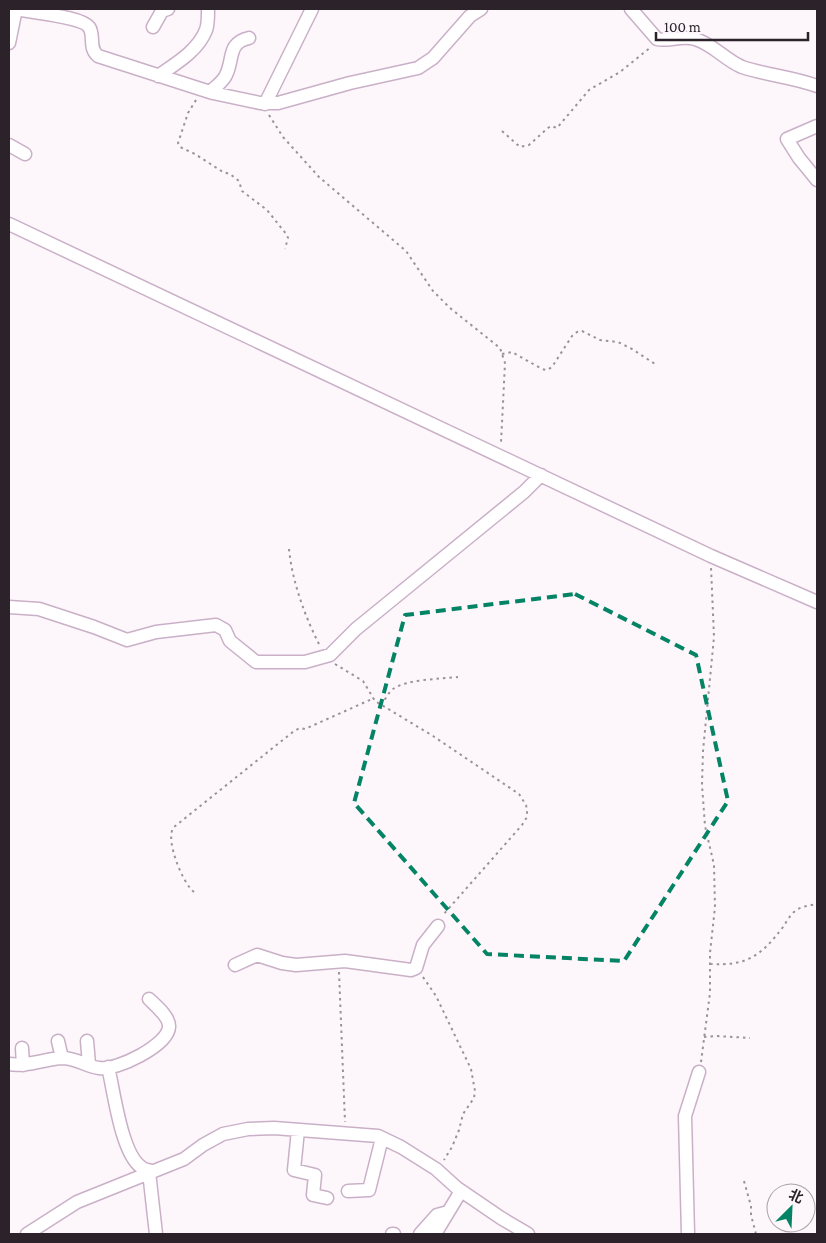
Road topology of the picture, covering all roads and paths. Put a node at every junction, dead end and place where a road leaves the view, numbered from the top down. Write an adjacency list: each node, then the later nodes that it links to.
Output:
1 (16, 9): 10 (street); 11 (street)
2 (168, 9): 7 (street)
3 (206, 9): 11 (street)
4 (312, 9): 14 (street)
5 (481, 9): 14 (street)
6 (631, 9): 9 (street)
7 (153, 27)
8 (242, 36): 13 (street)
9 (661, 40): 12 (street); 16 (path)
10 (9, 43)
11 (158, 76): 13 (street)
12 (817, 86)
13 (206, 91): 14 (street); 21 (path)
14 (265, 104): 22 (path)
15 (817, 126): 19 (street)
16 (502, 131)
17 (9, 145): 18 (street)
18 (25, 154)
19 (817, 180)
20 (9, 224): 24 (street)
21 (285, 249)
22 (502, 354): 23 (path); 24 (path)
23 (656, 364)
24 (498, 456): 25 (street)
25 (540, 475): 27 (street); 30 (street)
26 (289, 549): 30 (path)
27 (711, 556): 28 (street); 38 (path)
28 (817, 602)
29 (9, 606): 30 (street)
30 (330, 655): 32 (path)
31 (458, 677): 33 (path)
32 (372, 699): 33 (path); 34 (path)
33 (381, 705): 36 (path)
34 (194, 892)
35 (817, 904): 38 (path)
36 (438, 926): 40 (street)
37 (339, 960): 39 (street); 40 (street); 54 (path)
38 (710, 964): 42 (path)
39 (235, 965)
40 (416, 968): 56 (path)
41 (149, 999): 51 (street)
42 (704, 1037): 43 (path); 52 (path)
43 (750, 1038)
44 (58, 1041): 47 (street)
45 (87, 1041): 49 (street)
46 (22, 1048): 50 (street)
47 (62, 1058): 49 (street); 50 (street)
48 (9, 1064): 50 (street)
49 (89, 1064): 51 (street)
50 (23, 1065)
51 (108, 1067): 57 (street)
52 (699, 1072): 68 (street)
53 (298, 1130): 54 (street); 57 (street); 61 (street)
54 (346, 1134): 55 (street)
55 (382, 1138): 56 (street); 59 (street)
56 (437, 1170): 60 (street)
57 (151, 1172): 63 (street); 64 (street)
58 (744, 1181): 69 (path)
59 (348, 1191)
60 (461, 1191): 62 (street); 67 (street)
61 (328, 1198)
62 (448, 1212): 65 (street); 66 (street)
63 (27, 1234)
64 (156, 1234)
65 (420, 1234)
66 (435, 1234)
67 (528, 1234)
68 (688, 1234)
69 (756, 1234)

